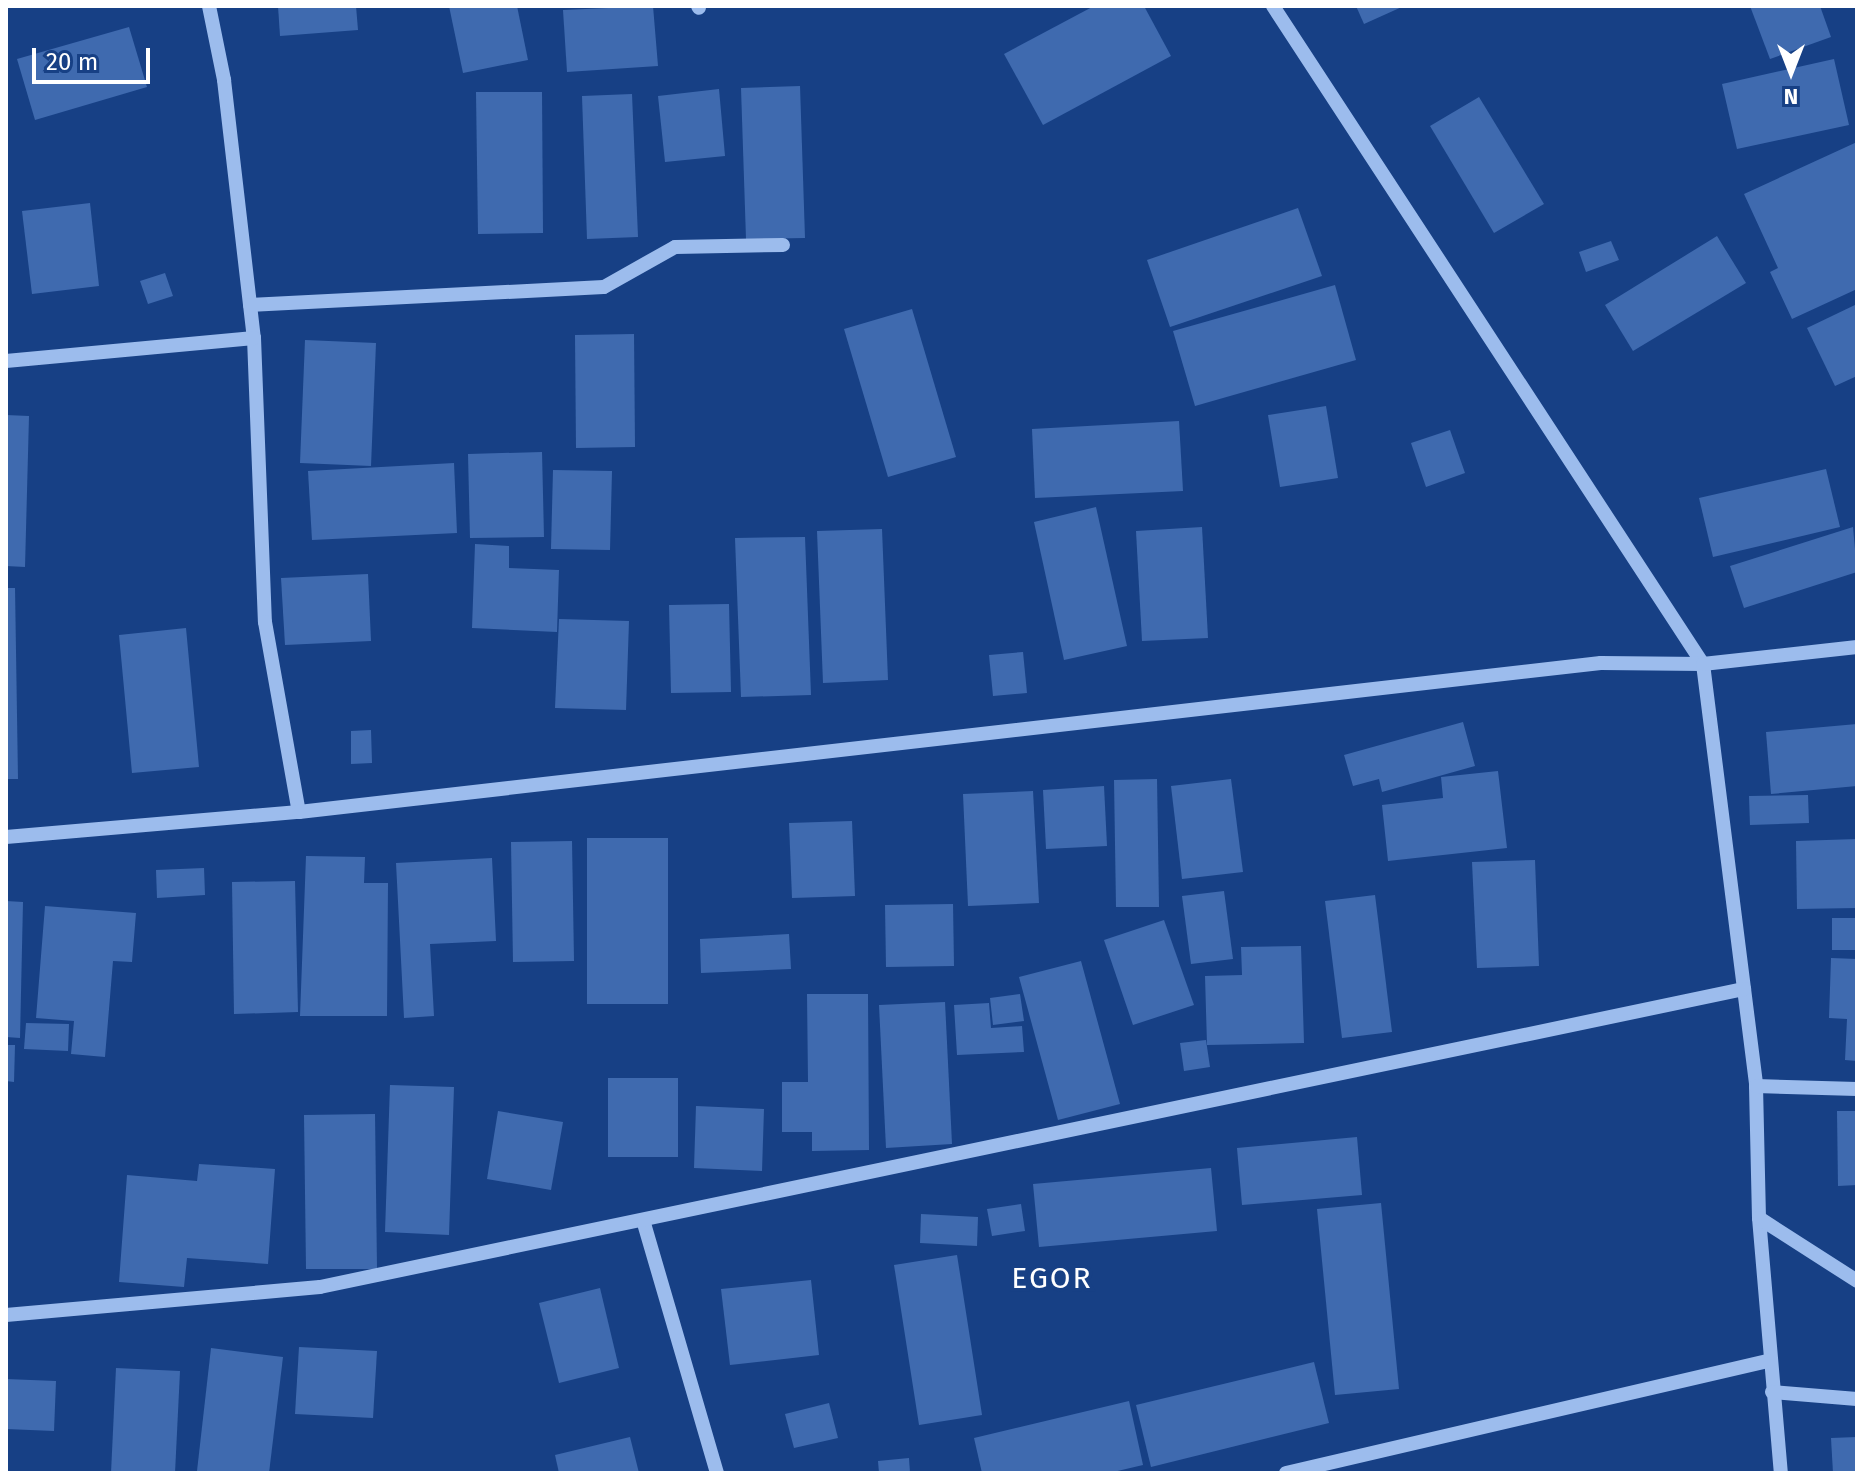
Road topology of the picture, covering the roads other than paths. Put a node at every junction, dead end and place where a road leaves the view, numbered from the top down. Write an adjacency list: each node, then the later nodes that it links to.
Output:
1 (209, 6): 4 (street)
2 (1273, 6): 8 (street)
3 (783, 245): 4 (street)
4 (250, 305): 5 (street)
5 (254, 338): 6 (street); 9 (street)
6 (6, 361)
7 (1857, 647): 8 (street)
8 (1703, 664): 9 (street); 11 (street)
9 (299, 812): 10 (street)
10 (6, 837)
11 (1744, 989): 12 (street); 15 (street)
12 (1756, 1086): 13 (street); 14 (street)
13 (1857, 1089)
14 (1759, 1218): 16 (street); 18 (street)
15 (643, 1220): 17 (street); 21 (street)
16 (1857, 1281)
17 (6, 1315)
18 (1768, 1361): 19 (street); 22 (street)
19 (1772, 1392): 20 (street); 23 (street)
20 (1857, 1399)
21 (717, 1473)
22 (1286, 1473)
23 (1781, 1473)

